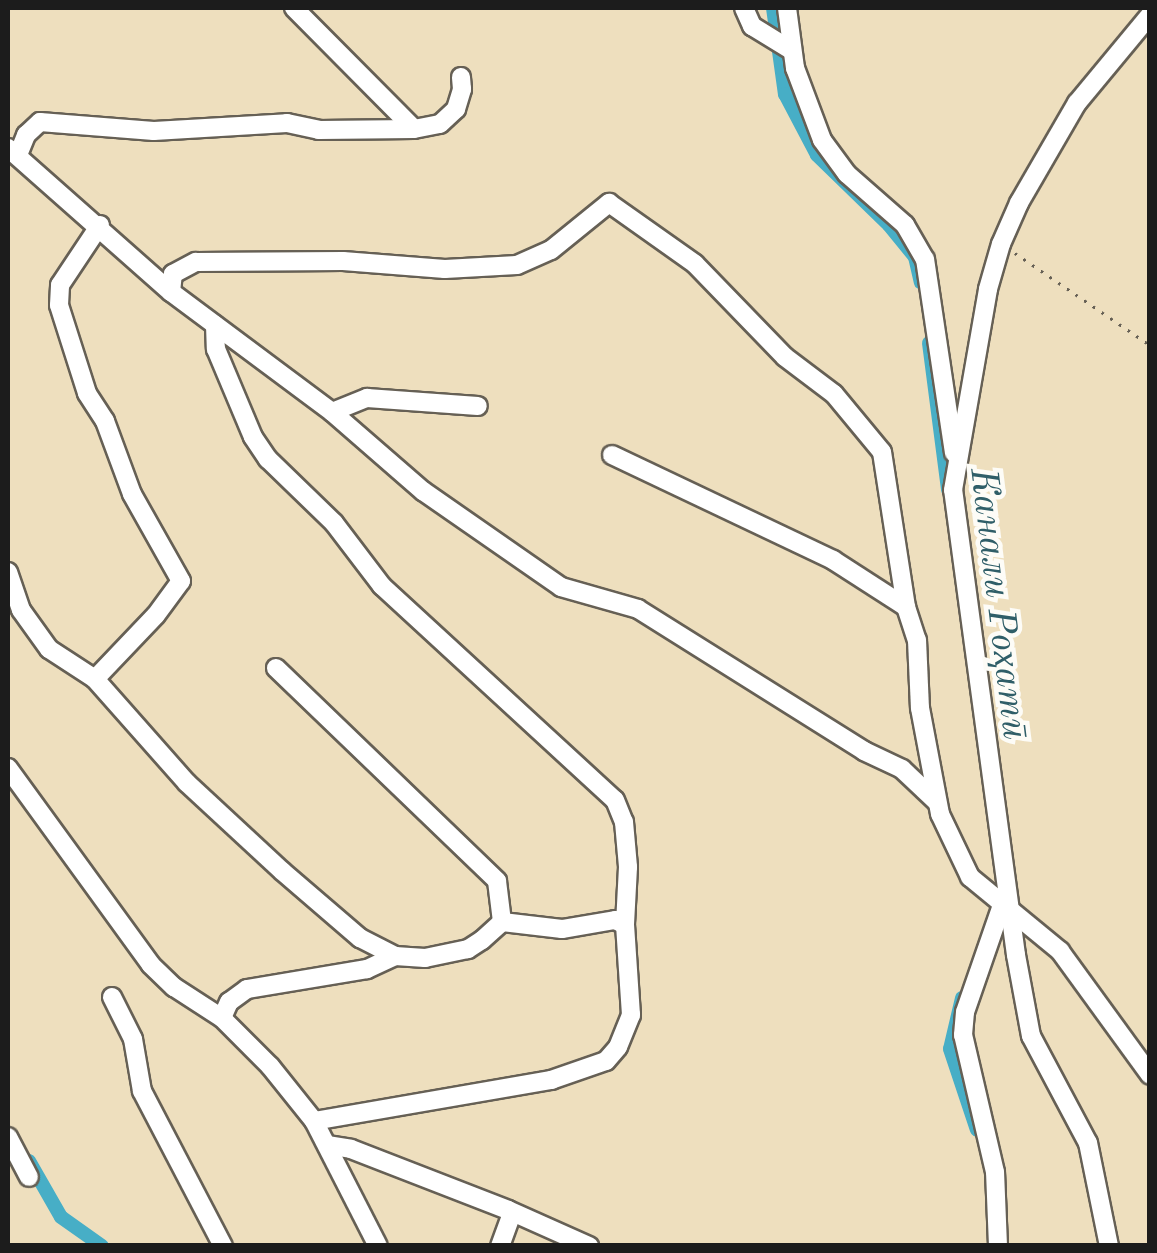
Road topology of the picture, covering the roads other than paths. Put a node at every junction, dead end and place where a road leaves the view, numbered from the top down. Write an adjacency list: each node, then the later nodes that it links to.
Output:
1 (298, 8): 7 (street)
2 (744, 8): 5 (street)
3 (787, 8): 5 (street)
4 (1150, 14): 15 (street)
5 (780, 45): 15 (street)
6 (460, 77): 7 (street)
7 (414, 128): 8 (street)
8 (13, 152): 9 (street)
9 (100, 225): 10 (street); 19 (street)
10 (172, 292): 11 (street); 17 (street)
11 (214, 325): 13 (street); 24 (street)
12 (478, 406): 13 (street)
13 (332, 412): 21 (street)
14 (612, 455): 17 (street)
15 (956, 464): 22 (street)
16 (8, 572): 19 (street)
17 (906, 607): 21 (street)
18 (276, 668): 23 (street)
19 (95, 678): 25 (street)
20 (8, 768): 27 (street)
21 (937, 802): 22 (street)
22 (1000, 903): 28 (street); 38 (street); 39 (street)
23 (502, 922): 24 (street); 25 (street)
24 (626, 925): 29 (street)
25 (395, 956): 27 (street)
26 (112, 998): 34 (street)
27 (222, 1018): 29 (street)
28 (1150, 1076)
29 (314, 1121): 31 (street)
30 (8, 1137): 32 (street)
31 (327, 1145): 33 (street); 35 (street)
32 (29, 1177)
33 (508, 1210): 36 (street); 37 (street)
34 (224, 1246)
35 (378, 1246)
36 (500, 1246)
37 (590, 1246)
38 (998, 1246)
39 (1109, 1246)

